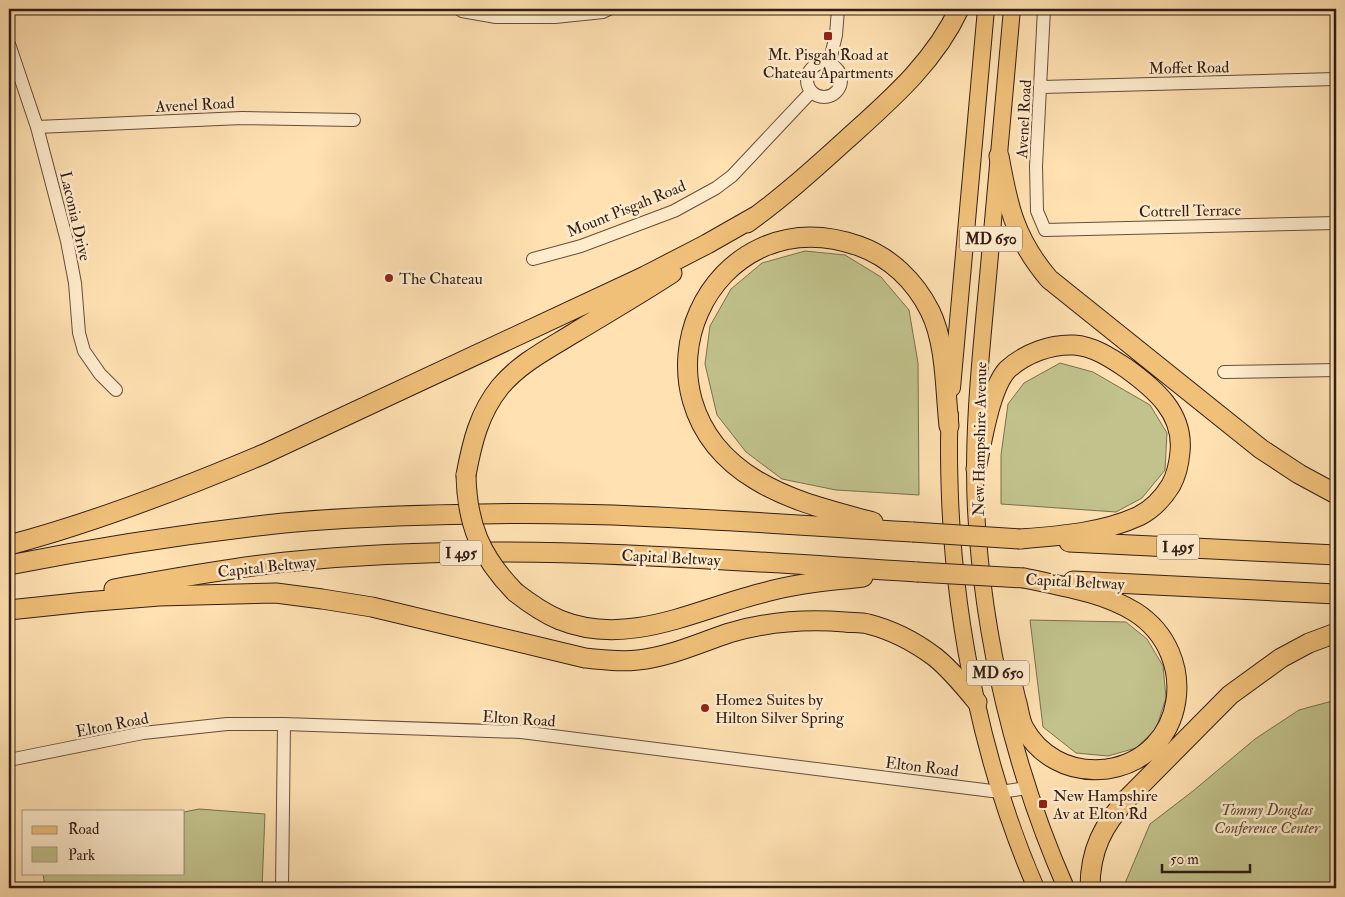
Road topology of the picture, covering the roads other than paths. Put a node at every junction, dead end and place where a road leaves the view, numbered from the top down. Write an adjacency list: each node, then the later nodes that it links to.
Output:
1 (460, 9): 2 (street)
2 (609, 9)
3 (838, 9): 9 (street)
4 (958, 9): 16 (highway)
5 (986, 9): 23 (main road, New Hampshire Avenue / MD 650)
6 (1012, 9): 15 (main road, New Hampshire Avenue / MD 650)
7 (1044, 9): 11 (street, Avenel Road)
8 (10, 50): 14 (street, Laconia Drive)
9 (829, 64): 12 (street); 12 (street)
10 (1336, 79): 11 (street, Moffet Road)
11 (1042, 87): 18 (street, Avenel Road)
12 (811, 92): 19 (street, Mount Pisgah Road)
13 (354, 120): 14 (street, Avenel Road)
14 (37, 127): 22 (street, Laconia Drive)
15 (999, 156): 24 (main road, New Hampshire Avenue / MD 650); 25 (highway)
16 (758, 215): 28 (highway); 31 (highway, bridge)
17 (1336, 223): 18 (street, Cottrell Terrace)
18 (1044, 230)
19 (533, 259)
20 (1336, 370): 21 (street)
21 (1224, 372)
22 (116, 390)
23 (949, 426): 26 (highway); 37 (main road, New Hampshire Avenue / MD 650)
24 (976, 469): 27 (highway); 36 (main road, New Hampshire Avenue / MD 650)
25 (1336, 494)
26 (913, 532): 27 (highway, I 495, bridge); 30 (highway, I 495)
27 (1020, 539): 29 (highway, I 495)
28 (9, 545)
29 (1336, 555)
30 (9, 565)
31 (917, 572): 32 (highway, Capital Beltway / I 495, bridge); 34 (highway, Capital Beltway / I 495)
32 (1024, 578): 33 (highway, Capital Beltway / I 495); 36 (highway)
33 (1336, 594)
34 (9, 609): 37 (highway)
35 (1336, 632): 45 (highway)
36 (998, 672): 40 (main road, New Hampshire Avenue / MD 650)
37 (977, 702): 41 (main road, New Hampshire Avenue / MD 650)
38 (284, 724): 39 (street, Elton Road); 41 (street, Elton Road); 42 (street)
39 (9, 760)
40 (1027, 788): 41 (street, Elton Road); 44 (main road, New Hampshire Avenue / MD 650)
41 (1000, 792): 43 (main road, New Hampshire Avenue / MD 650)
42 (282, 888)
43 (1036, 888)
44 (1066, 888)
45 (1090, 888)

